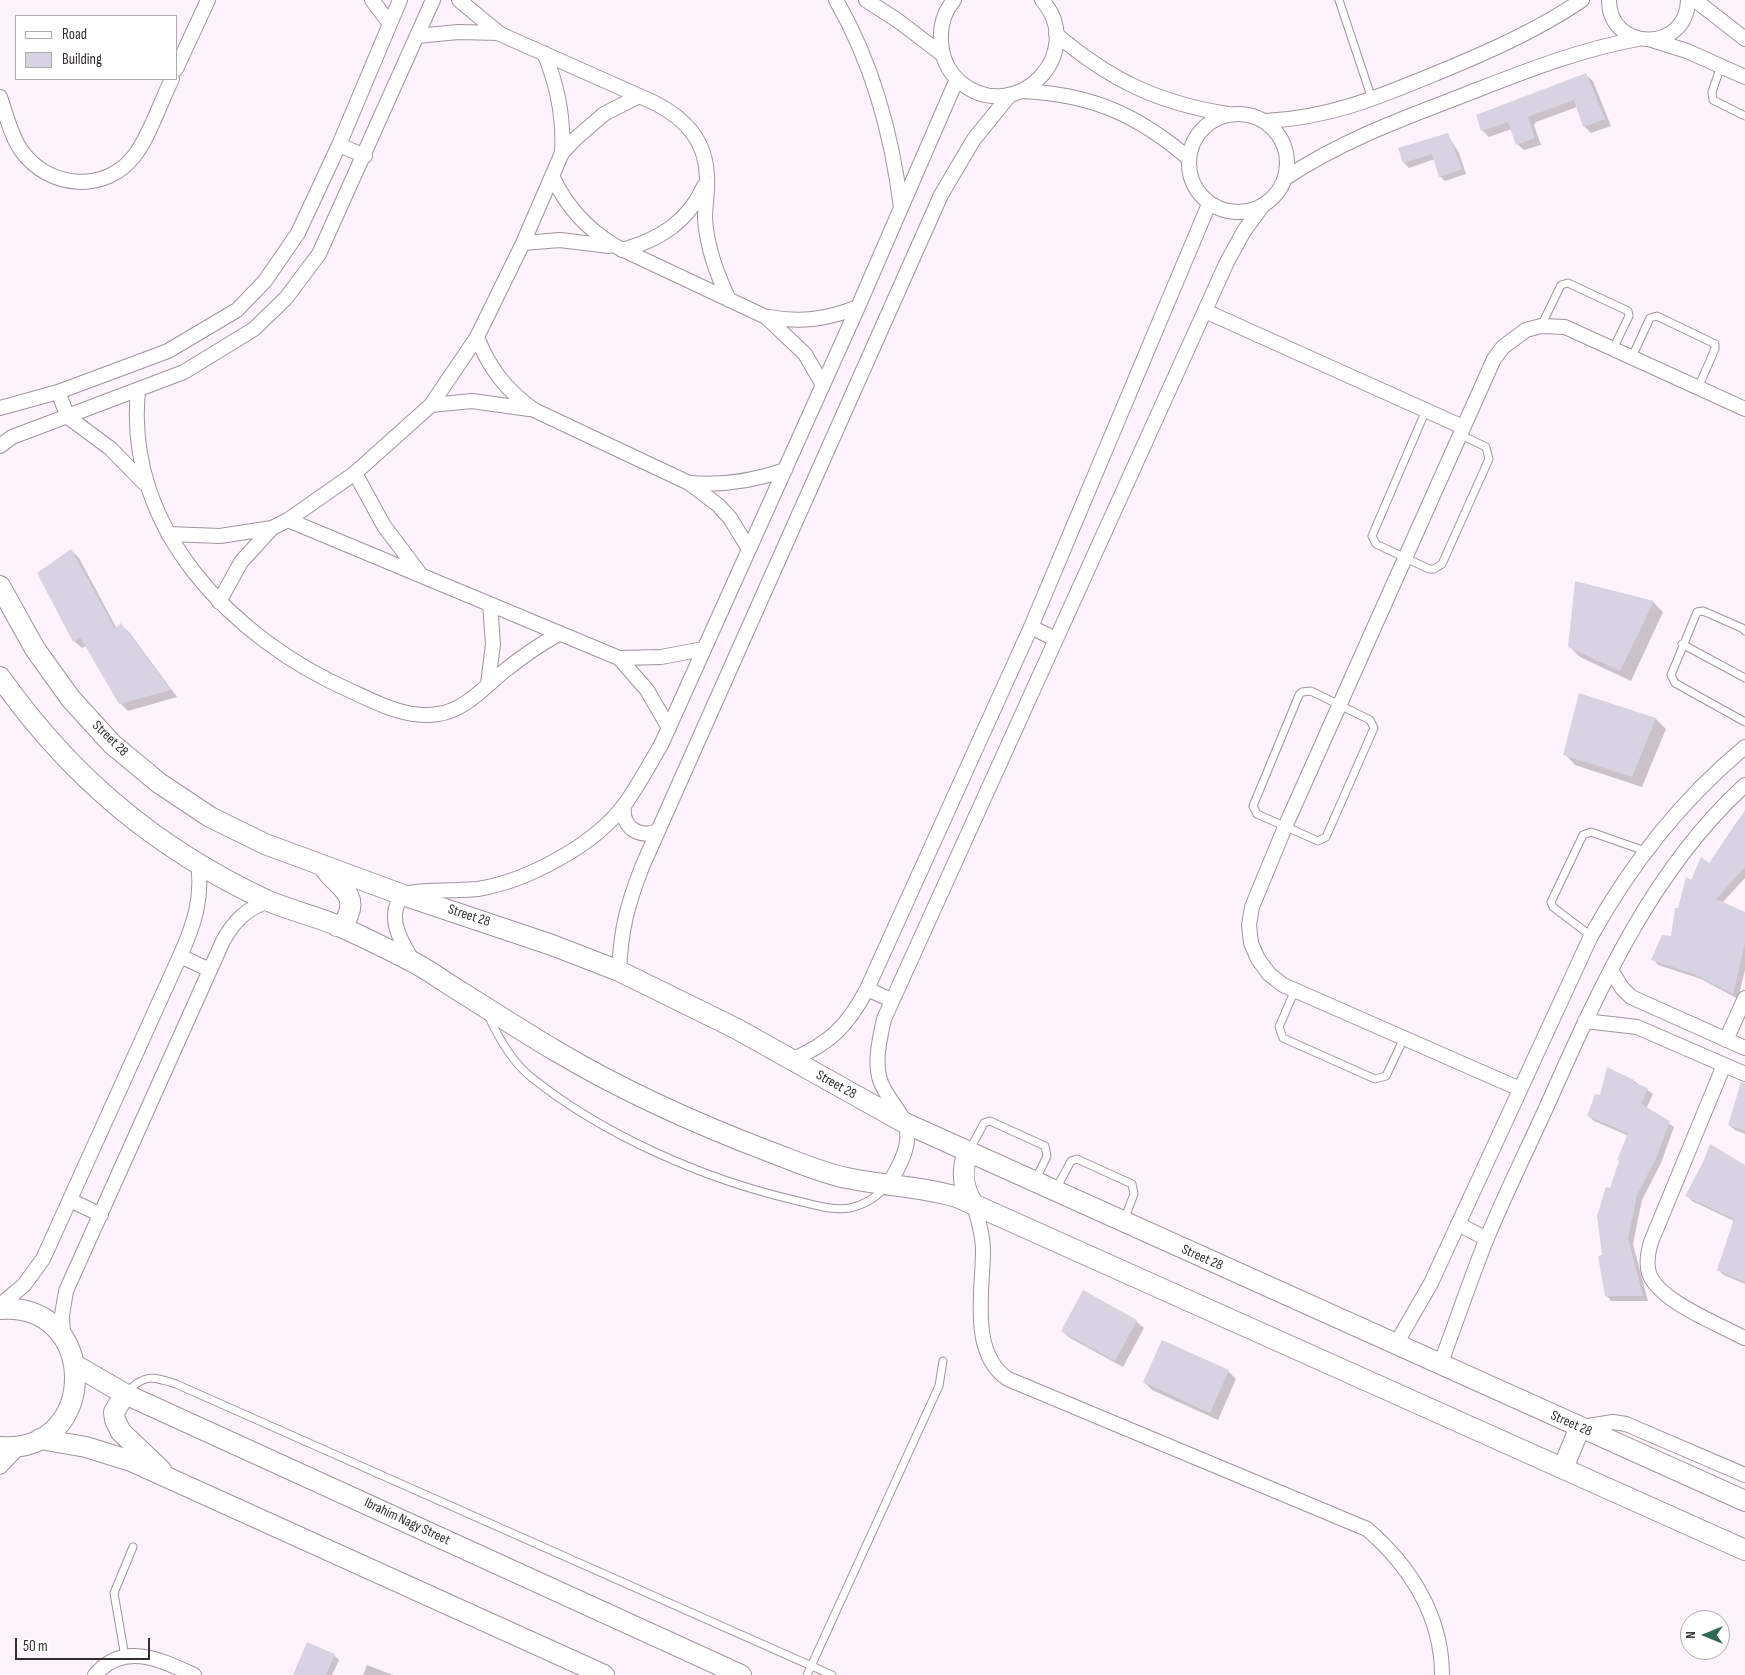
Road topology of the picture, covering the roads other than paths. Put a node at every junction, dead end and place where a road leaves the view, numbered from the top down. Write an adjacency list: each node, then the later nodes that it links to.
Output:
1 (208, 0): 24 (street)
2 (372, 0): 16 (street)
3 (400, 0): 16 (street)
4 (433, 0): 19 (street)
5 (460, 0): 18 (street)
6 (836, 0): 45 (street)
7 (866, 0): 23 (street)
8 (954, 0): 23 (street)
9 (1042, 0): 17 (street)
10 (1053, 0): 17 (street)
11 (1339, 0): 32 (lane)
12 (1582, 0): 32 (street)
13 (1609, 0): 21 (street)
14 (1688, 0): 21 (street)
15 (1695, 0): 20 (street)
16 (390, 24): 36 (street)
17 (1055, 27): 29 (street); 33 (street)
18 (500, 34): 19 (street); 22 (street)
19 (417, 36): 38 (street)
20 (1745, 38)
21 (1644, 39): 25 (street); 42 (street)
22 (544, 53): 30 (street); 37 (street)
23 (943, 55): 27 (street)
24 (178, 65)
25 (1721, 66): 26 (street); 34 (lane)
26 (1745, 77)
27 (957, 79): 29 (street); 45 (street)
28 (172, 80): 31 (street)
29 (1015, 94): 39 (street); 98 (street)
30 (639, 96): 37 (street); 41 (street)
31 (0, 97)
32 (1372, 99): 35 (street)
33 (1229, 114): 35 (street); 39 (street)
34 (1745, 116)
35 (1266, 122): 42 (street)
36 (339, 145): 38 (street); 59 (street)
37 (562, 154): 40 (street)
38 (365, 156): 58 (street)
39 (1188, 158): 43 (street)
40 (552, 176): 46 (street); 47 (street)
41 (708, 179): 47 (street); 48 (street)
42 (1284, 179): 44 (street)
43 (1209, 204): 44 (street); 81 (street)
44 (1263, 205): 50 (street)
45 (901, 208): 49 (street)
46 (523, 243): 47 (street); 53 (street)
47 (618, 248): 48 (street)
48 (729, 300): 51 (street)
49 (858, 307): 51 (street); 56 (street)
50 (1204, 311): 64 (street); 84 (street)
51 (766, 317): 56 (street)
52 (1540, 326): 54 (street); 54 (lane); 66 (street)
53 (477, 337): 60 (street); 63 (street)
54 (1613, 349): 55 (street)
55 (1632, 357): 57 (street); 57 (lane)
56 (823, 385): 68 (street)
57 (1698, 388): 62 (street)
58 (138, 391): 65 (street); 71 (street)
59 (58, 392): 61 (street); 65 (street)
60 (431, 405): 63 (street); 69 (street)
61 (0, 408)
62 (1745, 409)
63 (534, 410): 70 (street)
64 (1426, 410): 66 (street); 76 (lane)
65 (68, 417): 67 (street); 71 (street)
66 (1461, 430): 76 (street); 76 (lane)
67 (0, 446)
68 (785, 470): 70 (street); 75 (street)
69 (355, 473): 72 (street); 77 (street)
70 (688, 483): 75 (street)
71 (146, 485): 74 (street)
72 (288, 520): 73 (street); 77 (street)
73 (272, 528): 74 (street); 79 (street)
74 (168, 534): 79 (street)
75 (749, 549): 86 (street)
76 (1405, 557): 91 (street)
77 (421, 576): 80 (street)
78 (0, 586): 101 (street, Street 28)
79 (220, 602): 90 (street)
80 (490, 604): 83 (street); 90 (street)
81 (1031, 627): 84 (street); 111 (street)
82 (1745, 631): 85 (lane)
83 (560, 633): 87 (street); 90 (street)
84 (1056, 639): 114 (street)
85 (1682, 644): 89 (lane); 92 (lane)
86 (703, 649): 87 (street); 93 (street)
87 (619, 658): 93 (street)
88 (0, 677): 100 (street)
89 (1745, 678)
90 (488, 684)
91 (1339, 705): 97 (street); 97 (lane); 97 (lane)
92 (1745, 722)
93 (669, 728): 96 (street)
94 (1745, 746): 99 (street)
95 (1745, 785): 109 (street)
96 (624, 806): 98 (street); 102 (street)
97 (1285, 827): 112 (street)
98 (658, 831): 110 (street)
99 (1645, 851): 105 (street); 105 (lane)
100 (198, 864): 103 (street); 106 (street)
101 (323, 865): 102 (street, Street 28); 104 (street)
102 (403, 895): 107 (street); 110 (street, Street 28)
103 (269, 901): 104 (street); 108 (street)
104 (337, 926): 107 (street)
105 (1591, 936): 123 (street)
106 (180, 956): 108 (street); 129 (street)
107 (413, 962): 115 (street)
108 (210, 970): 131 (street)
109 (1610, 970): 116 (street); 118 (street)
110 (618, 972): 120 (street, Street 28)
111 (867, 988): 114 (street); 120 (street)
112 (1295, 990): 117 (street); 117 (lane)
113 (1745, 998): 118 (street)
114 (891, 1000): 124 (street)
115 (485, 1008): 127 (street); 127 (lane)
116 (1585, 1021): 121 (street); 134 (street)
117 (1404, 1038): 123 (street)
118 (1726, 1040): 119 (street)
119 (1745, 1048)
120 (791, 1060): 124 (street, Street 28)
121 (1724, 1065): 122 (street); 138 (street)
122 (1745, 1074)
123 (1520, 1089): 133 (street)
124 (905, 1123): 125 (street, Street 28); 127 (street)
125 (968, 1152): 126 (street, Street 28); 126 (lane); 130 (street)
126 (1034, 1182): 128 (street, Street 28)
127 (889, 1184): 130 (street)
128 (1054, 1191): 132 (street, Street 28); 132 (lane)
129 (70, 1200): 131 (street); 135 (street)
130 (974, 1205): 149 (street); 163 (street)
131 (101, 1215): 137 (street)
132 (1123, 1222): 139 (street, Street 28)
133 (1458, 1224): 134 (street); 139 (street)
134 (1487, 1239): 141 (street)
135 (0, 1305)
136 (0, 1309): 137 (street)
137 (63, 1336): 142 (street)
138 (1745, 1337)
139 (1396, 1344): 141 (street, Street 28)
140 (943, 1361): 156 (lane)
141 (1440, 1365): 144 (street, Street 28)
142 (76, 1366): 143 (street, Ibrahim Nagy Street); 145 (street)
143 (125, 1394): 151 (street); 156 (lane); 160 (street, Ibrahim Nagy Street)
144 (1580, 1427): 149 (street); 150 (street); 152 (street, Street 28)
145 (40, 1439): 146 (street); 151 (street)
146 (20, 1446): 147 (street); 148 (street)
147 (0, 1447)
148 (0, 1467)
149 (1563, 1468): 154 (street)
150 (1745, 1475)
151 (174, 1481): 159 (street)
152 (1745, 1501)
153 (133, 1548): 155 (lane)
154 (1745, 1550)
155 (125, 1657): 157 (street); 158 (street)
156 (811, 1666): 161 (lane); 162 (lane)
157 (95, 1675)
158 (194, 1675)
159 (604, 1675)
160 (741, 1675)
161 (807, 1675)
162 (832, 1675)
163 (1442, 1675)

